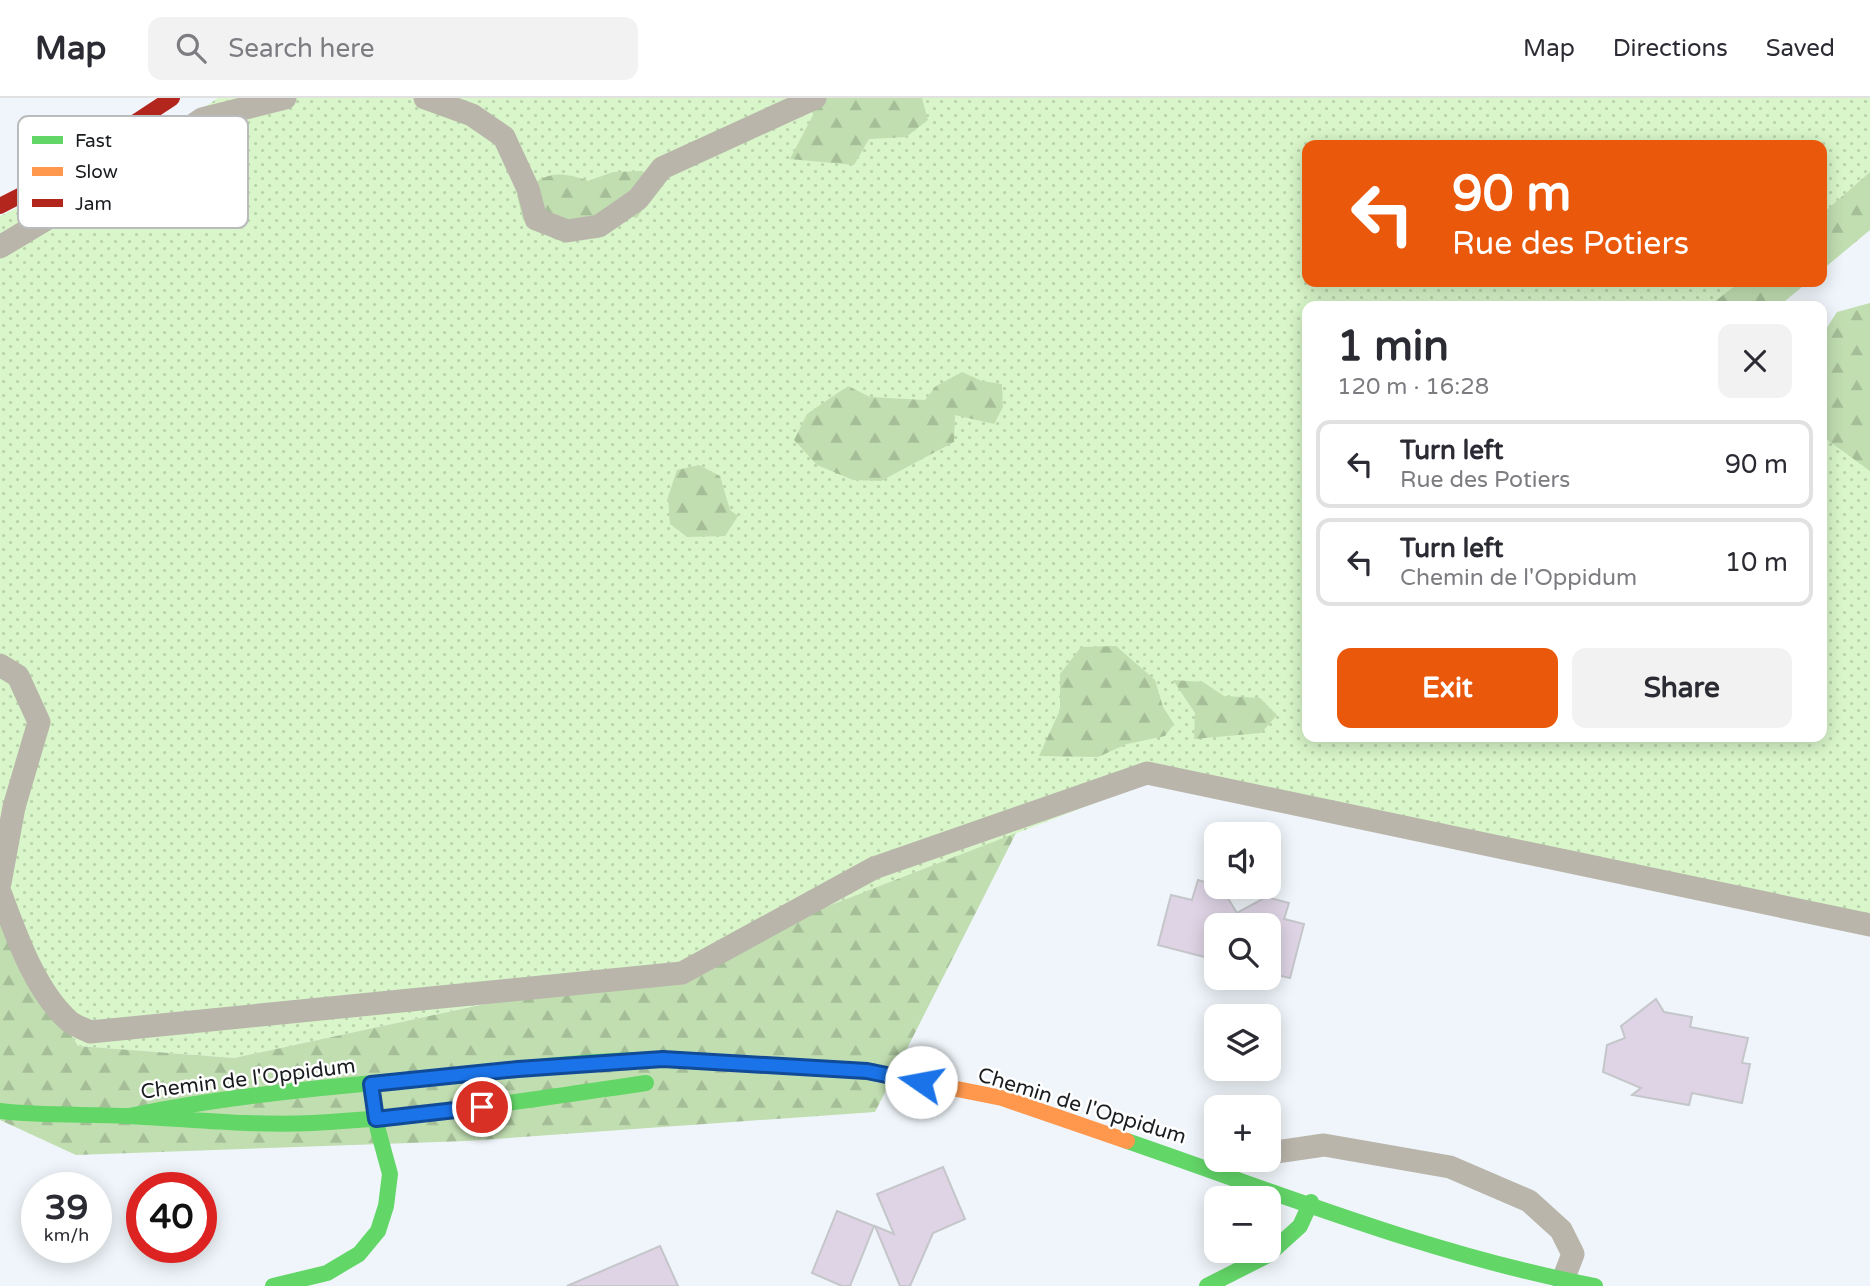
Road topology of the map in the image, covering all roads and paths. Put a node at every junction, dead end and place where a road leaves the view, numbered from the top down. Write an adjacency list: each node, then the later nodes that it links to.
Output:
1 (172, 98): 5 (street)
2 (285, 98): 6 (lane)
3 (425, 98): 4 (lane)
4 (815, 98)
5 (145, 116)
6 (214, 116)
7 (18, 197): 8 (street)
8 (0, 206)
9 (32, 228): 10 (lane)
10 (0, 247)
11 (0, 665): 12 (lane)
12 (0, 883)
13 (0, 892): 14 (lane)
14 (1870, 925)
15 (748, 1065): 16 (street, Chemin de l'Oppidum); 18 (street, Chemin de l'Oppidum); 24 (street, Chemin de l'Oppidum)
16 (689, 1076)
17 (665, 1080): 21 (street, Chemin de l'Oppidum)
18 (371, 1084): 20 (street, Chemin de l'Oppidum); 21 (street)
19 (0, 1111): 20 (street, Chemin de l'Oppidum)
20 (129, 1116): 21 (street, Chemin de l'Oppidum)
21 (376, 1119): 27 (street)
22 (1281, 1151): 26 (lane)
23 (1246, 1172): 24 (lane)
24 (1241, 1180): 25 (street, Chemin de l'Oppidum)
25 (1311, 1202): 26 (street, Chemin de l'Oppidum); 28 (street)
26 (1563, 1280): 29 (street, Chemin de l'Oppidum)
27 (272, 1286)
28 (1206, 1286)
29 (1595, 1286)

